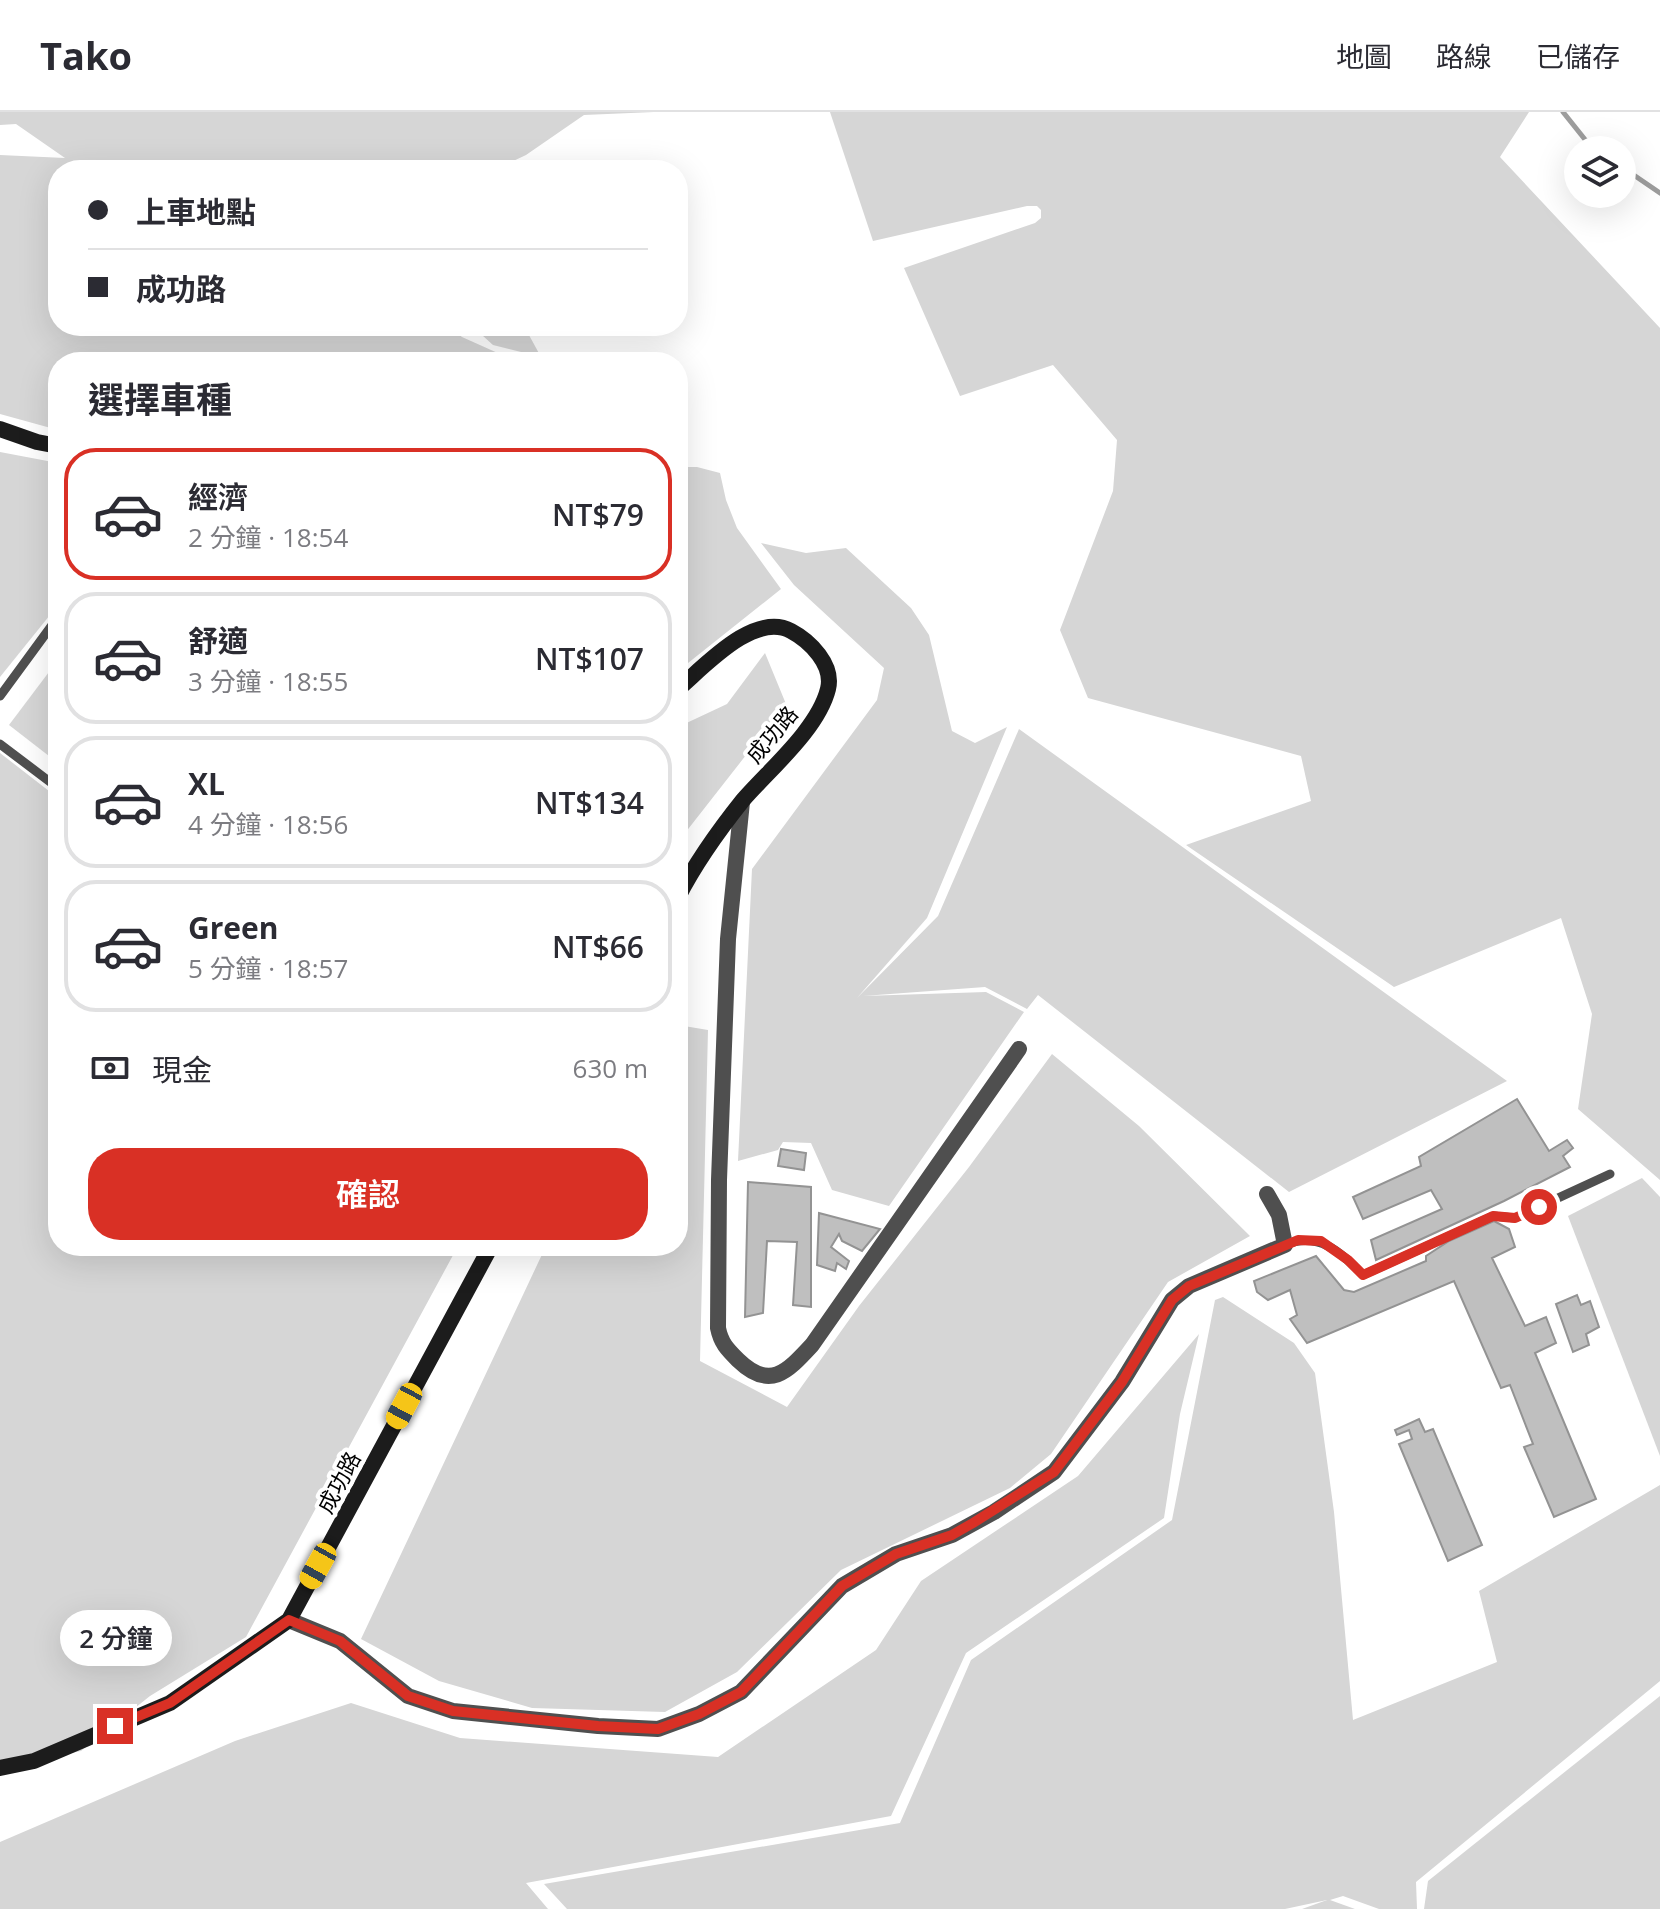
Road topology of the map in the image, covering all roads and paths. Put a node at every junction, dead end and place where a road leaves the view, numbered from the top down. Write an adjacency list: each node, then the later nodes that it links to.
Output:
1 (0, 429): 2 (street)
2 (48, 444)
3 (48, 631): 5 (lane)
4 (688, 681): 8 (street, 成功路)
5 (0, 696)
6 (0, 744): 7 (lane)
7 (48, 780)
8 (742, 802): 9 (street, 成功路); 10 (street)
9 (688, 878)
10 (1019, 1049)
11 (1610, 1174): 13 (lane)
12 (1267, 1194): 13 (street)
13 (1285, 1245): 15 (street)
14 (486, 1256): 15 (street, 成功路)
15 (289, 1620): 16 (street, 成功路)
16 (0, 1768)

